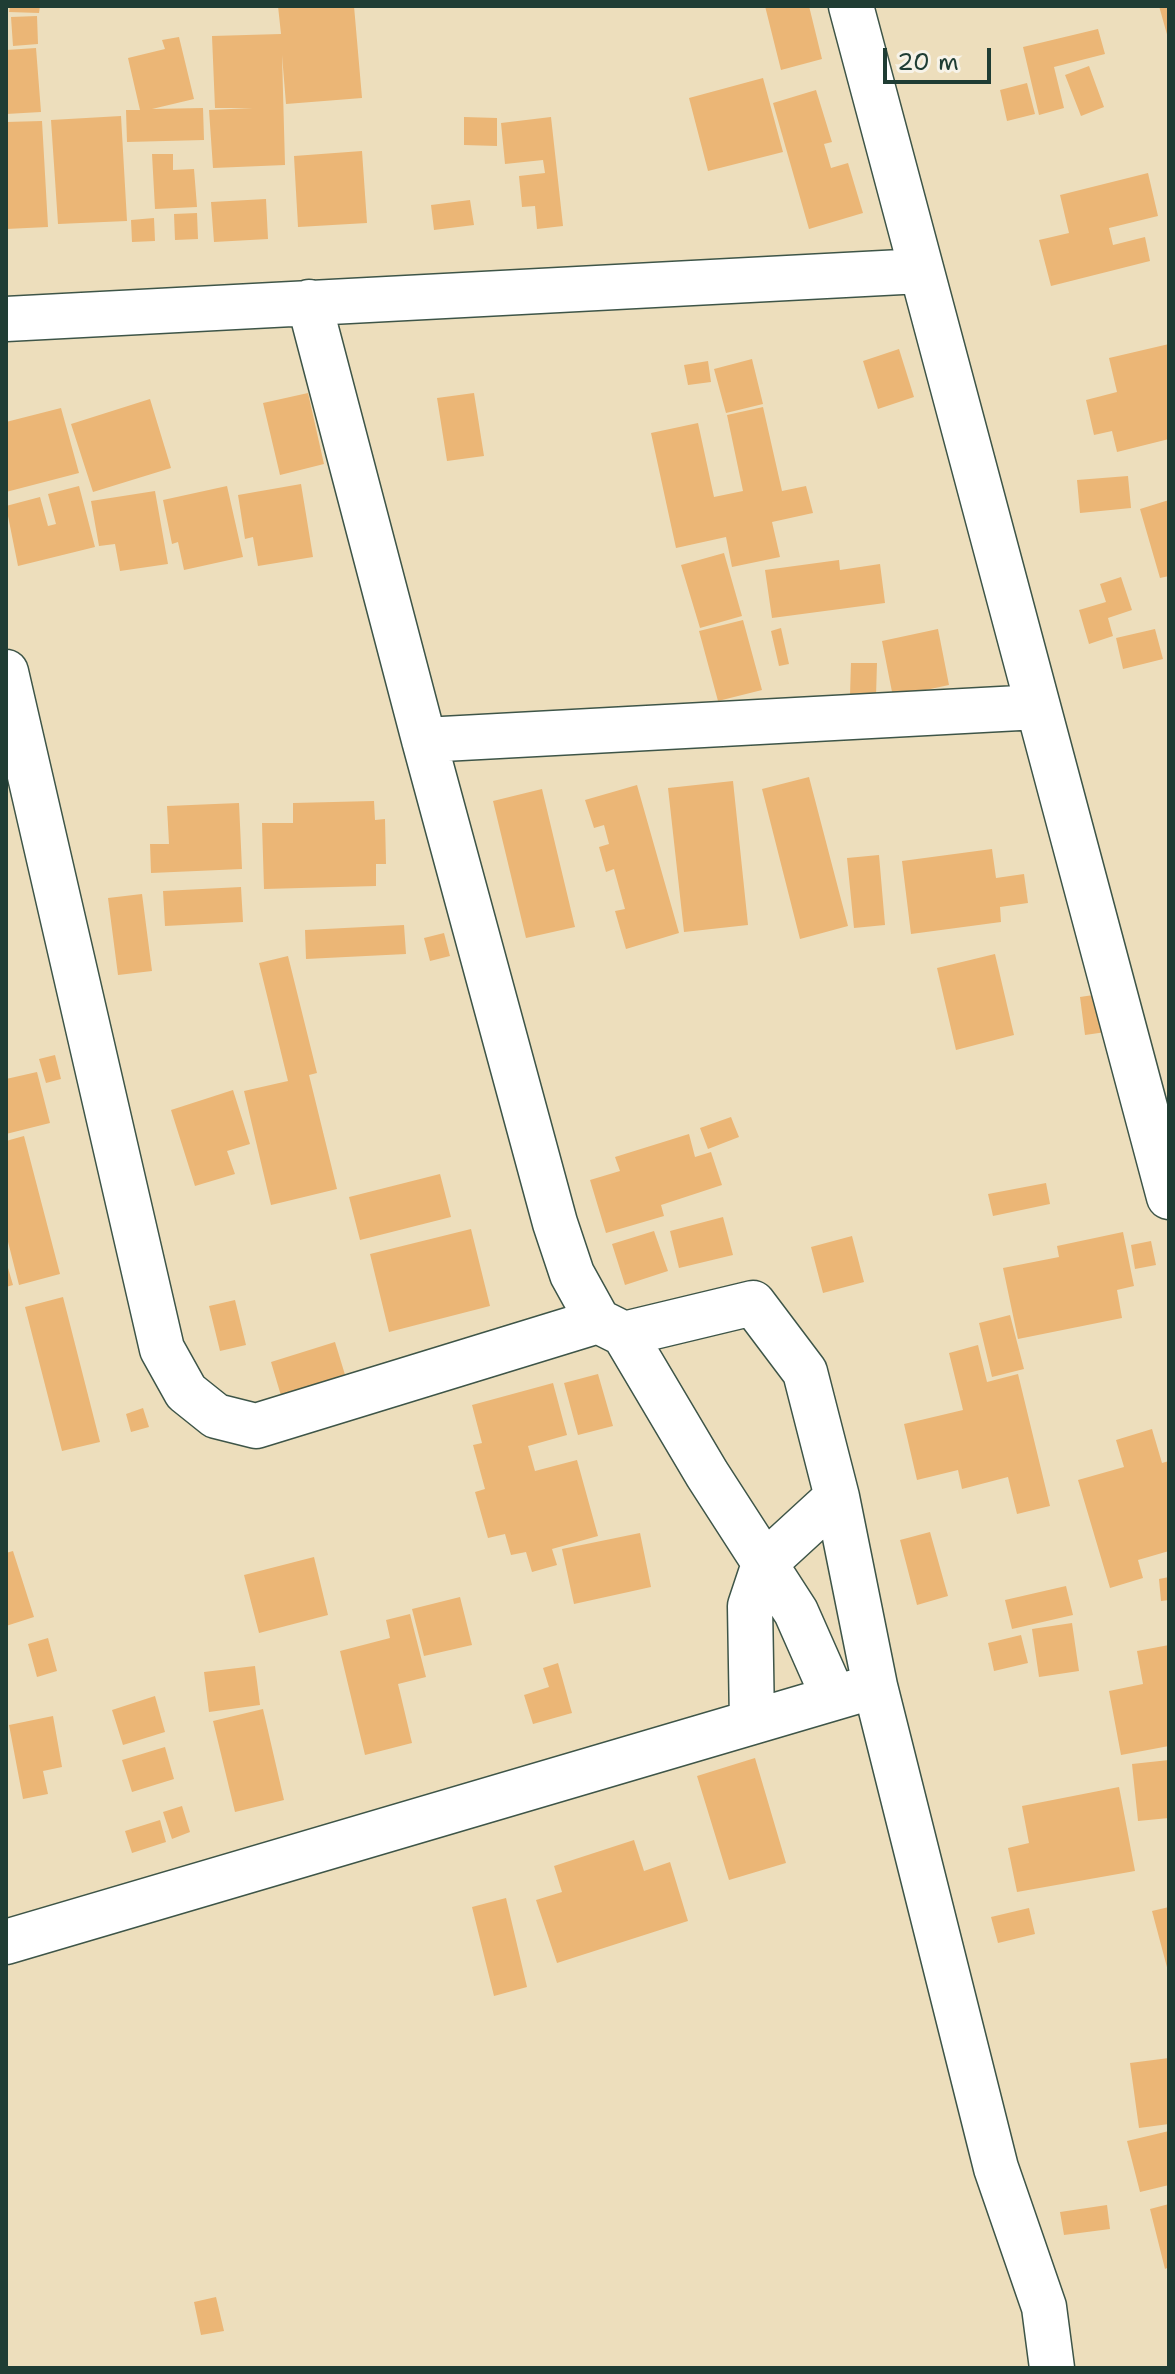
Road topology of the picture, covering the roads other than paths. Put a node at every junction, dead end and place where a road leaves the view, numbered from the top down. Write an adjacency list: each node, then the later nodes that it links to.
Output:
1 (851, 6): 2 (street)
2 (921, 271): 3 (street); 6 (street)
3 (309, 302): 4 (street); 7 (street)
4 (6, 319)
5 (6, 672): 9 (street)
6 (1038, 707): 7 (street); 8 (street)
7 (424, 740): 9 (street)
8 (1169, 1197)
9 (611, 1327): 10 (street); 11 (street)
10 (837, 1497): 11 (street); 12 (street)
11 (764, 1564): 13 (street); 14 (street)
12 (875, 1686): 13 (street); 16 (street)
13 (834, 1698): 14 (street)
14 (752, 1722): 15 (street)
15 (6, 1942)
16 (1052, 2368)

